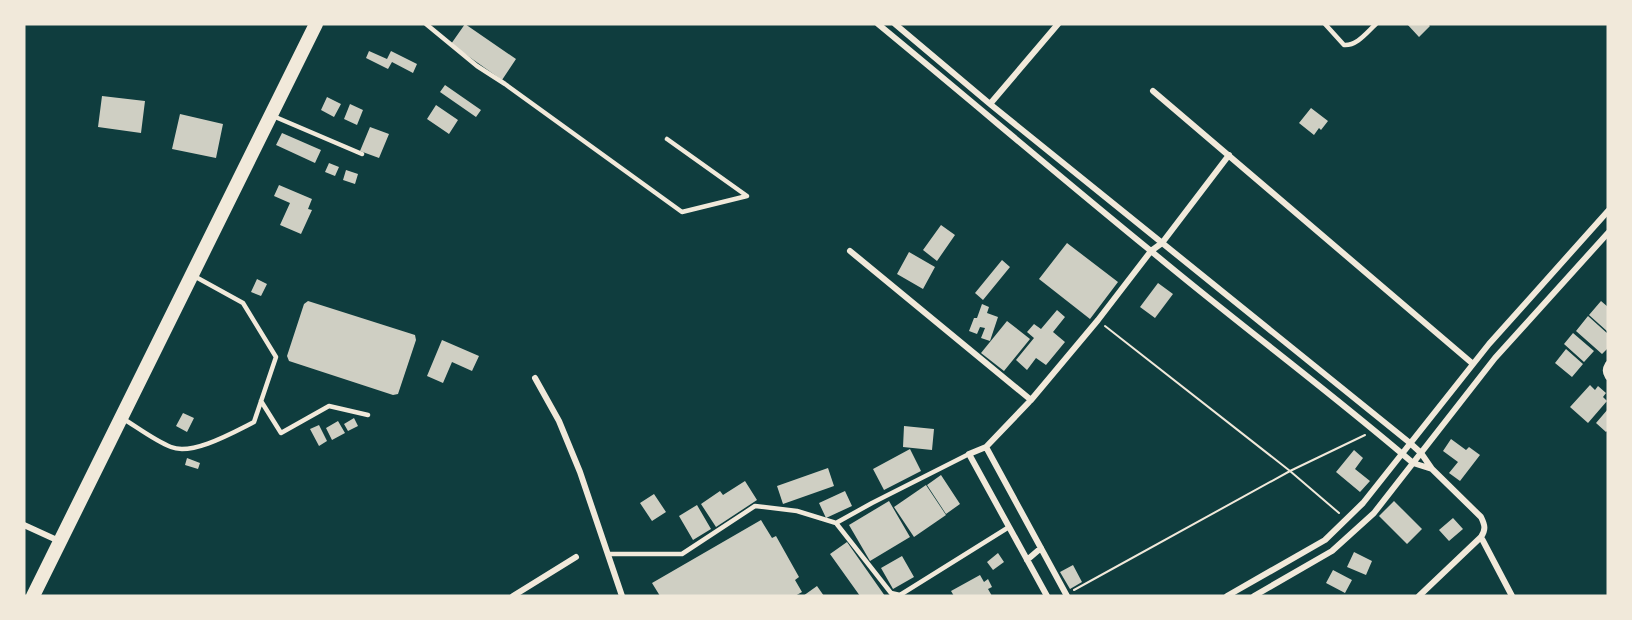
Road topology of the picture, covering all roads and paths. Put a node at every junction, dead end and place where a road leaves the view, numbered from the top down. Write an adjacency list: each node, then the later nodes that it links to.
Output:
1 (316, 24): 10 (main road)
2 (426, 24): 11 (lane)
3 (878, 24): 18 (street)
4 (895, 24): 9 (street)
5 (1058, 24): 9 (street)
6 (1325, 24): 7 (lane)
7 (1376, 24)
8 (1153, 91): 13 (street)
9 (990, 104): 16 (street)
10 (271, 115): 12 (lane); 19 (main road)
11 (667, 139)
12 (362, 154)
13 (1229, 156): 16 (street); 21 (street)
14 (1608, 212): 21 (street)
15 (1608, 232): 33 (street)
16 (1162, 243): 18 (street); 30 (street)
17 (850, 251): 25 (street)
18 (1151, 251): 20 (street); 29 (street)
19 (192, 274): 26 (lane); 28 (main road)
20 (1098, 320): 25 (street); 37 (path)
21 (1473, 364): 30 (street)
22 (1608, 364): 23 (street)
23 (1608, 377)
24 (535, 378): 45 (street)
25 (1031, 400): 31 (street)
26 (261, 401): 27 (lane); 28 (lane)
27 (368, 415)
28 (121, 418): 43 (main road)
29 (1374, 430): 32 (street); 37 (path)
30 (1410, 443): 32 (street); 33 (street)
31 (986, 447): 34 (street); 44 (street)
32 (1402, 453): 35 (street); 38 (street)
33 (1421, 453): 35 (street); 36 (street)
34 (969, 454): 39 (lane); 41 (street)
35 (1413, 463): 36 (street); 56 (street)
36 (1432, 469): 42 (street)
37 (1290, 471): 38 (path); 54 (path)
38 (1346, 519): 48 (street)
39 (836, 523): 41 (lane); 45 (lane)
40 (24, 525): 43 (street)
41 (1009, 527): 47 (street)
42 (1481, 537): 49 (street); 58 (street)
43 (60, 542): 50 (main road)
44 (1041, 548): 47 (street); 54 (street)
45 (609, 554): 52 (street)
46 (576, 557): 51 (street)
47 (1027, 560): 53 (street)
48 (1238, 593): 55 (street)
49 (1428, 593): 57 (street)
50 (33, 596)
51 (513, 596)
52 (622, 596)
53 (1047, 596)
54 (1066, 596)
55 (1227, 596)
56 (1254, 596)
57 (1419, 596)
58 (1512, 596)

